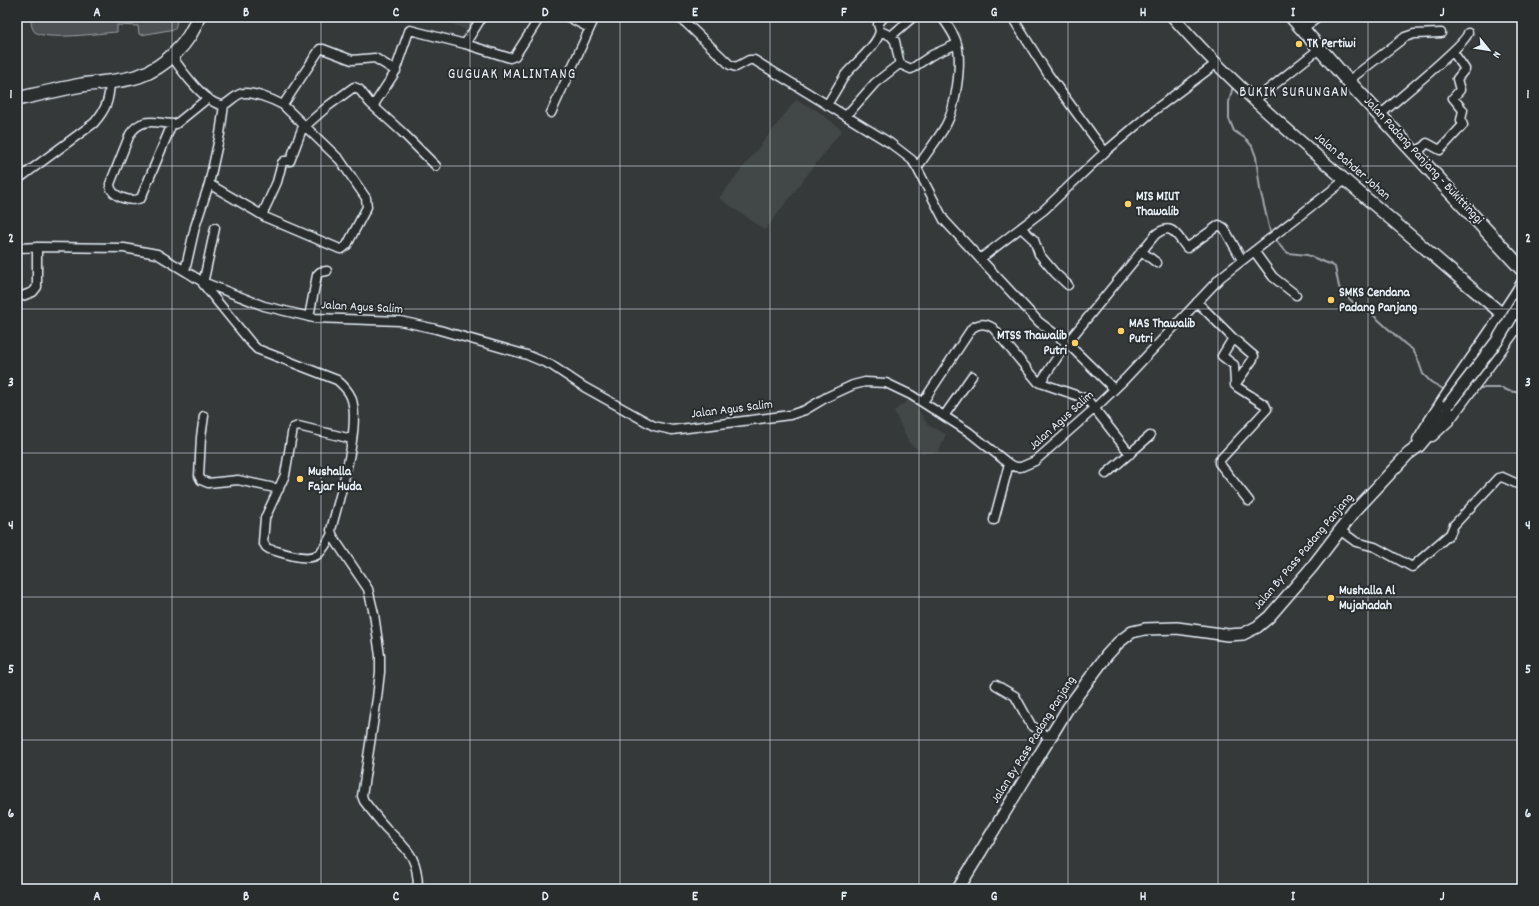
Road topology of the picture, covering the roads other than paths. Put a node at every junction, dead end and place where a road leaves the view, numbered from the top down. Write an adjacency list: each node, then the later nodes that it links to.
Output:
1 (198, 17): 26 (highway)
2 (482, 17): 22 (street)
3 (540, 17): 22 (street)
4 (568, 17): 16 (street)
5 (595, 17): 16 (street)
6 (677, 17): 15 (street)
7 (692, 17): 15 (street)
8 (884, 17): 18 (street)
9 (913, 17): 21 (street)
10 (942, 17): 23 (street)
11 (1012, 17): 44 (street)
12 (1173, 17): 27 (main road, Jalan Bahder Johan)
13 (1292, 17): 17 (highway, Jalan Padang Panjang - Bukittinggi)
14 (1319, 17): 17 (street)
15 (686, 23): 38 (street)
16 (590, 28): 39 (street)
17 (1302, 29): 24 (highway, Jalan Padang Panjang - Bukittinggi)
18 (880, 31): 21 (street); 38 (street)
19 (1441, 33): 30 (street)
20 (1468, 33): 25 (street)
21 (891, 36): 28 (street)
22 (466, 44): 29 (street)
23 (957, 44): 28 (street); 47 (street)
24 (1319, 49): 30 (highway, Jalan Padang Panjang - Bukittinggi); 34 (street)
25 (1453, 52): 40 (street); 45 (street)
26 (172, 56): 31 (highway); 32 (street)
27 (1217, 63): 34 (main road, Jalan Bahder Johan); 44 (street)
28 (900, 65): 41 (street)
29 (396, 71): 35 (street); 37 (street)
30 (1348, 81): 40 (highway, Jalan Padang Panjang - Bukittinggi)
31 (110, 82): 33 (highway); 48 (street)
32 (208, 98): 36 (street); 42 (street)
33 (17, 99)
34 (1255, 100): 49 (main road, Jalan Bahder Johan)
35 (371, 104): 43 (street); 46 (street)
36 (224, 105): 37 (street); 50 (street)
37 (282, 105): 43 (street)
38 (827, 105): 41 (street)
39 (551, 114)
40 (1380, 115): 45 (highway, Jalan Padang Panjang - Bukittinggi)
41 (846, 116): 47 (street)
42 (172, 124): 42 (street)
43 (304, 126): 51 (street); 51 (street)
44 (1105, 152): 53 (street)
45 (1416, 154): 61 (highway, Jalan Padang Panjang - Bukittinggi)
46 (436, 166)
47 (917, 168): 58 (street)
48 (17, 180)
49 (1344, 180): 57 (street, Jalan Agus Salim); 72 (main road, Jalan Bahder Johan)
50 (209, 184): 51 (street); 62 (street)
51 (262, 215)
52 (215, 228): 64 (street)
53 (1021, 228): 58 (street); 66 (street)
54 (37, 247): 55 (street, Jalan Agus Salim); 62 (street, Jalan Agus Salim); 68 (street)
55 (17, 248)
56 (1141, 251): 59 (street); 60 (street); 76 (street)
57 (1254, 251): 59 (street, Jalan Agus Salim); 67 (street)
58 (980, 259): 76 (street)
59 (1242, 260): 70 (street, Jalan Agus Salim)
60 (1157, 263)
61 (1522, 269)
62 (185, 271): 64 (street, Jalan Agus Salim)
63 (327, 271): 73 (street)
64 (203, 282): 73 (street, Jalan Agus Salim); 87 (street)
65 (1522, 283): 72 (street)
66 (1068, 285)
67 (1296, 295)
68 (17, 298)
69 (1522, 299): 82 (main road, bridge)
70 (1197, 302): 75 (street); 80 (street, Jalan Agus Salim)
71 (1522, 308): 82 (main road)
72 (1503, 314): 74 (main road, Jalan Bahder Johan); 88 (street)
73 (309, 317): 81 (street, Jalan Agus Salim)
74 (1520, 328): 88 (street)
75 (1233, 338): 79 (street); 79 (street)
76 (1067, 343): 78 (street); 80 (street)
77 (972, 376): 85 (street)
78 (1040, 383): 81 (street); 83 (street)
79 (1235, 386): 94 (street)
80 (1114, 389): 83 (street, Jalan Agus Salim)
81 (923, 402): 85 (street, Jalan Agus Salim)
82 (1450, 406): 88 (main road, Jalan By Pass Padang Panjang)
83 (1095, 408): 89 (street); 90 (street, Jalan Agus Salim)
84 (204, 416): 93 (street)
85 (944, 416): 90 (street, Jalan Agus Salim)
86 (1150, 436): 89 (street)
87 (352, 439): 93 (street); 97 (street)
88 (1419, 443): 96 (main road, Jalan By Pass Padang Panjang)
89 (1130, 454): 91 (street)
90 (1009, 464): 95 (street)
91 (1106, 474)
92 (1522, 486): 96 (street)
93 (279, 489): 97 (street)
94 (1249, 501)
95 (994, 520)
96 (1340, 530): 99 (main road, Jalan By Pass Padang Panjang)
97 (332, 534): 100 (street)
98 (996, 685): 99 (street)
99 (1050, 738): 101 (main road, Jalan By Pass Padang Panjang)
100 (418, 889)
101 (958, 889)

